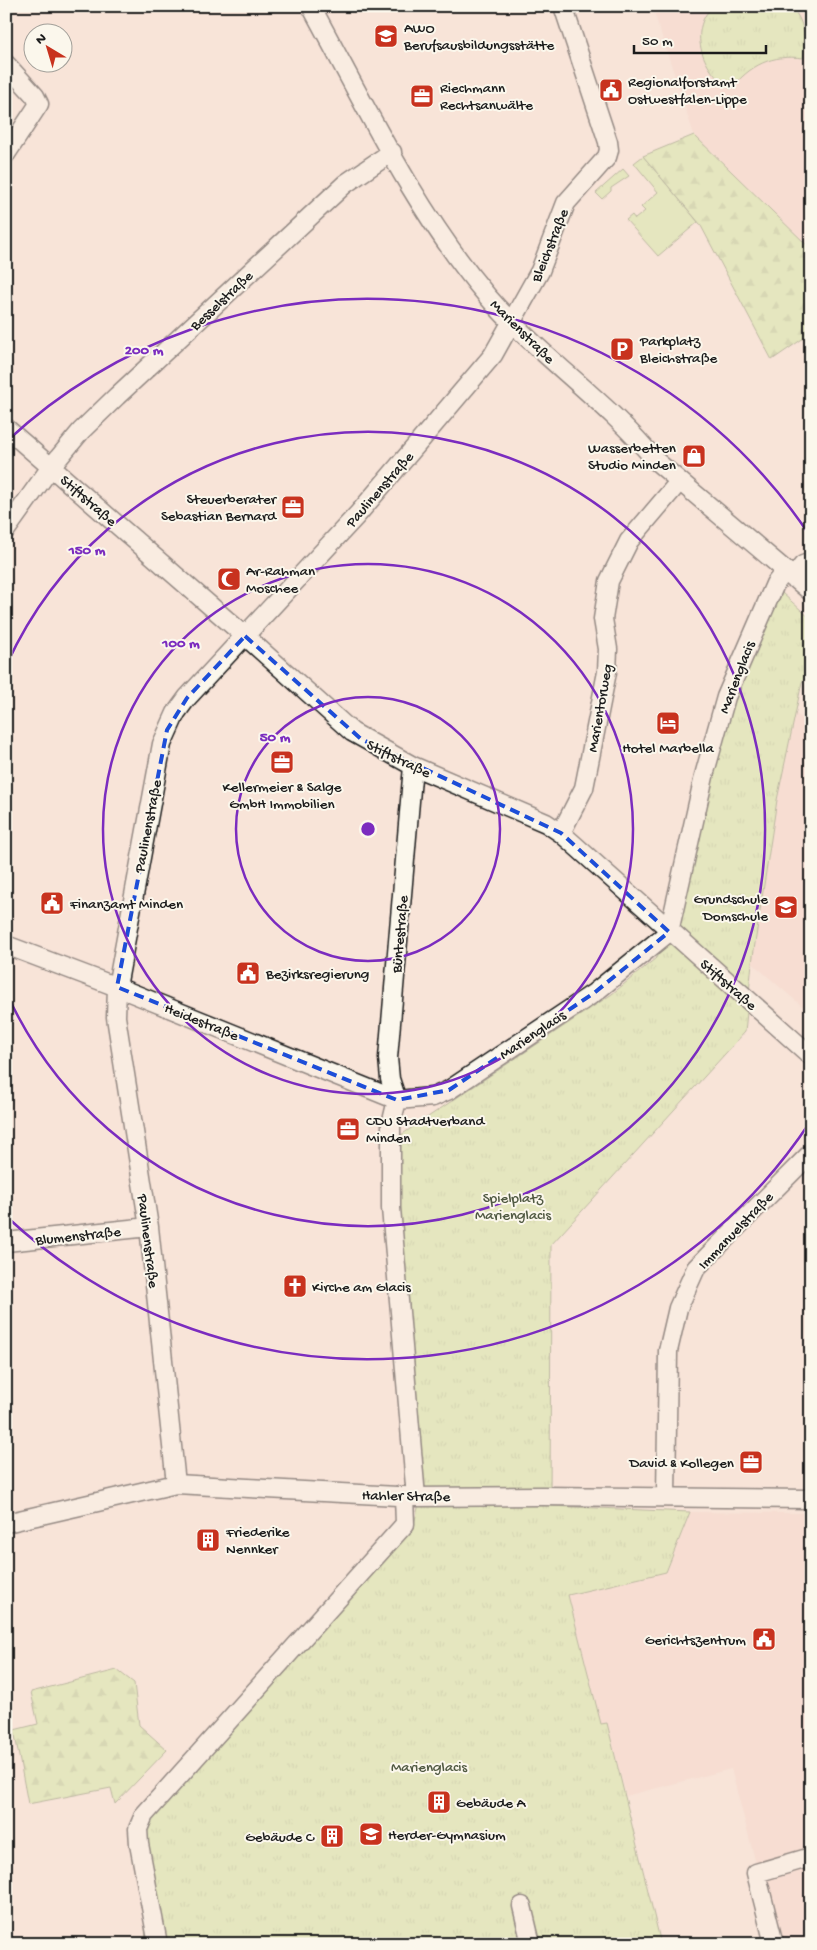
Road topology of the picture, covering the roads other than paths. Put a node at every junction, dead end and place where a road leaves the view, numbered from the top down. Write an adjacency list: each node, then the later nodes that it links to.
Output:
1 (311, 6): 4 (street, Marienstraße)
2 (563, 6): 6 (street, Bleichstraße)
3 (6, 64): 5 (street)
4 (392, 152): 6 (street, Marienstraße); 8 (street, Besselstraße)
5 (6, 154)
6 (513, 323): 9 (street, Marienstraße); 14 (street, Paulinenstraße)
7 (6, 428): 8 (street, Stiftstraße)
8 (51, 467): 10 (street, Besselstraße); 14 (street, Stiftstraße)
9 (679, 482): 12 (street, Marienstraße); 16 (street, Marientorweg)
10 (6, 530)
11 (811, 562): 12 (street, Marienglacis)
12 (789, 575): 13 (street, Marienstraße); 17 (street, Marienglacis)
13 (811, 592)
14 (245, 636): 15 (street, Stiftstraße); 19 (street, Paulinenstraße)
15 (413, 766): 16 (street, Stiftstraße); 21 (street, Büntestraße)
16 (561, 833): 17 (street, Stiftstraße)
17 (669, 932): 20 (street, Stiftstraße); 21 (street, Marienglacis)
18 (6, 944): 19 (street, Heidestraße)
19 (117, 986): 21 (street, Heidestraße); 23 (street, Paulinenstraße)
20 (811, 1056)
21 (397, 1100): 26 (street)
22 (811, 1153): 27 (street, Immanuelstraße)
23 (149, 1227): 24 (street, Blumenstraße); 25 (street, Paulinenstraße)
24 (6, 1242)
25 (176, 1484): 26 (street, Hahler Straße); 29 (street, Hahler Straße)
26 (410, 1497): 27 (street, Hahler Straße); 32 (street)
27 (666, 1497): 28 (street, Hahler Straße)
28 (811, 1499)
29 (6, 1523)
30 (811, 1857): 34 (street)
31 (522, 1906): 33 (street)
32 (158, 1944)
33 (531, 1944)
34 (774, 1944)

